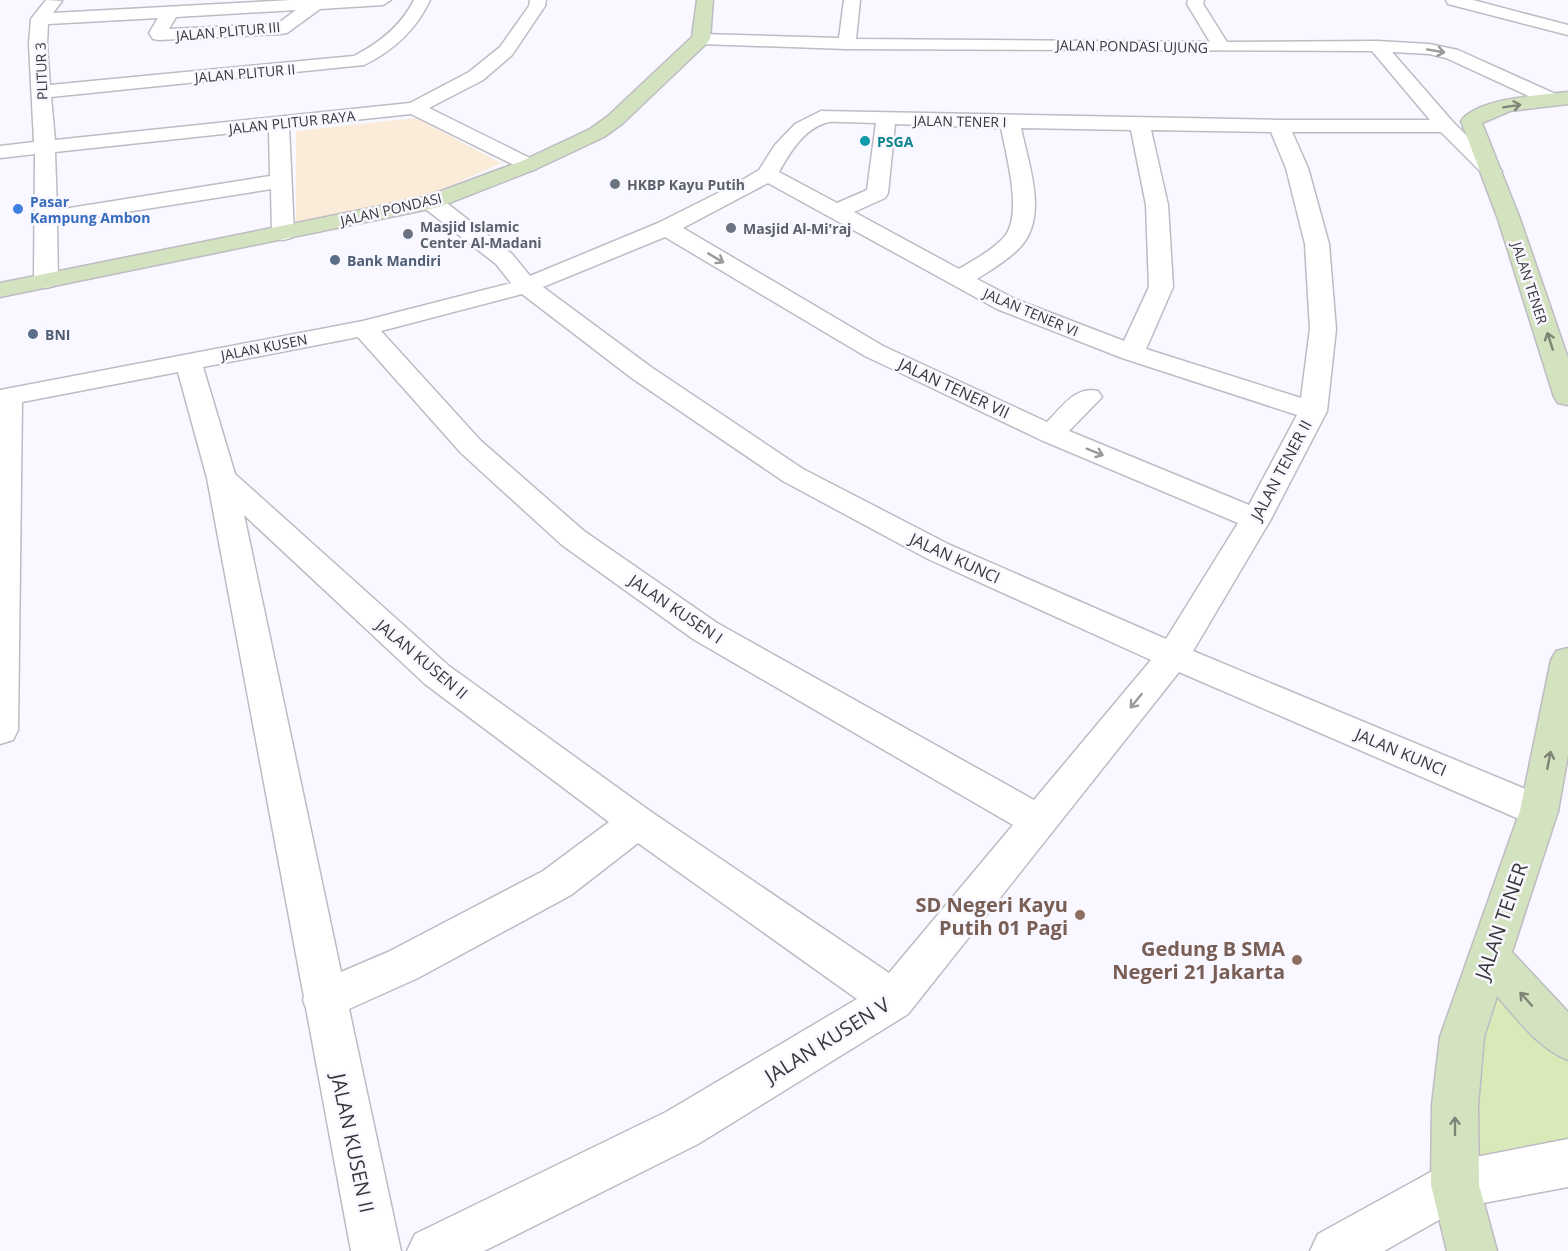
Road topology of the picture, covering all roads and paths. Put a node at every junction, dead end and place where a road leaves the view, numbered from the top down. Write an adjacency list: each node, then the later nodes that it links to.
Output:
1 (55, 0): 11 (street, PLITUR 3)
2 (383, 0): 9 (street)
3 (422, 0): 17 (street, JALAN PLITUR II)
4 (538, 0): 19 (street, JALAN PLITUR RAYA)
5 (705, 0): 13 (street)
6 (852, 0): 14 (street)
7 (1196, 0): 16 (street)
8 (1454, 0): 12 (street)
9 (316, 4): 10 (street); 10 (street, JALAN PLITUR III)
10 (170, 12): 11 (street)
11 (40, 19): 17 (street, PLITUR 3)
12 (1566, 27)
13 (701, 39): 14 (street, JALAN PONDASI UJUNG); 28 (street, JALAN PONDASI)
14 (847, 44): 16 (street, JALAN PONDASI UJUNG)
15 (1377, 46): 16 (street, JALAN PONDASI UJUNG); 18 (street, JALAN PONDASI UJUNG, one-way to 18); 25 (street, JALAN TENER)
16 (1222, 47)
17 (41, 93): 26 (street, PLITUR 3)
18 (1561, 99): 29 (street, JALAN TENER, one-way to 18)
19 (414, 108): 22 (street, JALAN PLITUR RAYA); 28 (street)
20 (886, 119): 21 (street, JALAN TENER I); 30 (street, JALAN TENER I); 33 (street)
21 (1010, 122): 23 (street, JALAN TENER I); 37 (street)
22 (279, 124): 26 (street, JALAN PLITUR RAYA); 31 (street)
23 (1140, 124): 24 (street, JALAN TENER I); 42 (street)
24 (1279, 126): 25 (street, JALAN TENER I); 47 (street, JALAN TENER II)
25 (1446, 126): 29 (street, JALAN TENER)
26 (45, 147): 27 (street, JALAN PLITUR RAYA); 34 (street, PLITUR 3)
27 (0, 152)
28 (530, 165): 32 (street, JALAN PONDASI)
29 (1491, 171): 46 (street, JALAN TENER, one-way to 29)
30 (767, 174): 33 (street, JALAN TENER VI); 35 (street)
31 (281, 181): 34 (street); 36 (street)
32 (431, 202): 36 (street, JALAN PONDASI); 39 (street, JALAN KUNCI)
33 (837, 212): 37 (street, JALAN TENER VI)
34 (46, 218): 38 (street, PLITUR 3)
35 (666, 228): 39 (street); 48 (street, JALAN TENER VII, one-way to 48)
36 (283, 233): 38 (street, JALAN PONDASI)
37 (959, 280): 42 (street, JALAN TENER VI)
38 (46, 281): 40 (street, JALAN PONDASI)
39 (526, 286): 41 (street, JALAN KUSEN); 51 (street, JALAN KUNCI)
40 (0, 290)
41 (364, 328): 43 (street, JALAN KUSEN); 56 (street, JALAN KUSEN I)
42 (1131, 353): 47 (street, JALAN TENER VI)
43 (188, 362): 44 (street, JALAN KUSEN); 49 (street, JALAN KUSEN II)
44 (4, 397): 53 (street)
45 (1088, 397): 48 (street)
46 (1568, 397)
47 (1313, 411): 50 (street, JALAN TENER II)
48 (1051, 434): 50 (street, JALAN TENER VII, one-way to 50)
49 (222, 478): 55 (street, JALAN KUSEN II); 58 (street, JALAN KUSEN II)
50 (1256, 519): 51 (street, JALAN TENER II)
51 (1173, 656): 54 (street, JALAN KUNCI); 56 (street, JALAN KUSEN V, one-way to 56)
52 (1568, 660): 54 (street, JALAN TENER, one-way to 52)
53 (0, 730)
54 (1539, 811): 57 (street, JALAN TENER)
55 (637, 822): 58 (street); 59 (street, JALAN KUSEN II)
56 (1040, 822): 59 (street, JALAN KUSEN V)
57 (1488, 956): 60 (street, one-way to 57); 62 (street, JALAN TENER, one-way to 57)
58 (324, 1000): 63 (street, JALAN KUSEN II)
59 (893, 1000): 64 (street, JALAN KUSEN V)
60 (1568, 1038)
61 (1568, 1163): 62 (street)
62 (1455, 1185): 65 (street); 66 (street, JALAN TENER)
63 (376, 1251)
64 (432, 1251)
65 (1335, 1251)
66 (1472, 1251)

